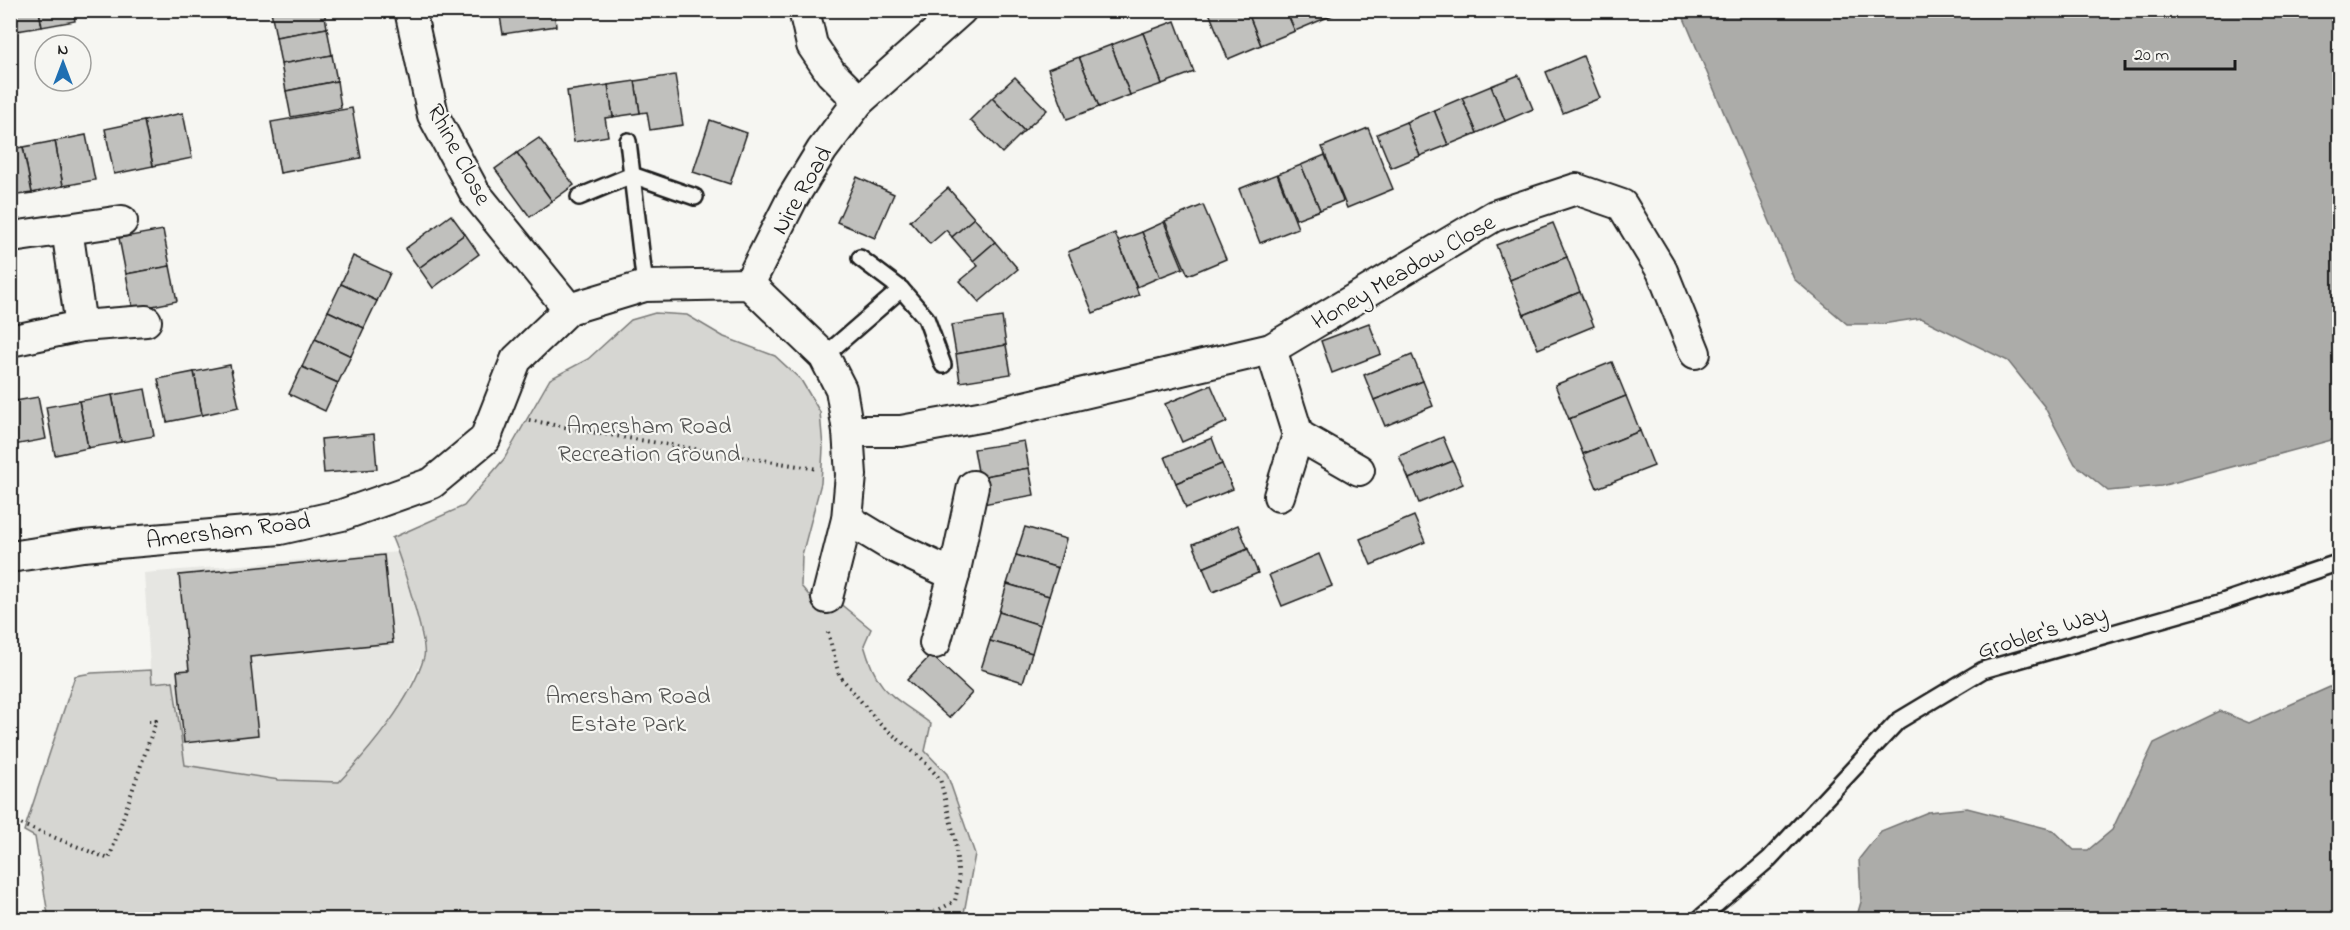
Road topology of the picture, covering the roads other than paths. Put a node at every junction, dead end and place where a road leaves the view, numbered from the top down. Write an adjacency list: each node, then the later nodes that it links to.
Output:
1 (410, 10): 16 (street, Rhine Close)
2 (804, 10): 4 (street)
3 (944, 16): 4 (street, Nire Road)
4 (859, 101): 13 (street, Nire Road)
5 (628, 141): 6 (lane)
6 (632, 175): 7 (lane); 8 (lane); 14 (lane)
7 (579, 197)
8 (694, 197)
9 (122, 221): 10 (street)
10 (67, 229): 11 (street); 18 (street)
11 (19, 236)
12 (860, 258): 15 (lane)
13 (749, 284): 14 (street, Amersham Road); 22 (street)
14 (645, 286): 16 (street, Amersham Road)
15 (900, 289): 22 (lane); 23 (lane)
16 (569, 309): 30 (street, Amersham Road)
17 (146, 321): 18 (street)
18 (81, 326): 19 (street)
19 (10, 341)
20 (1270, 349): 21 (street, Honey Meadow Close); 24 (street, Honey Meadow Close); 25 (street)
21 (1695, 352)
22 (824, 356): 24 (street)
23 (943, 365)
24 (848, 431): 29 (street)
25 (1298, 435): 26 (street); 28 (street)
26 (1359, 470)
27 (973, 486): 32 (street)
28 (1279, 496)
29 (848, 519): 32 (street); 33 (street)
30 (10, 557)
31 (2340, 562): 35 (lane, Grobler's Way)
32 (954, 575): 34 (street)
33 (827, 598)
34 (935, 643)
35 (1698, 920)

